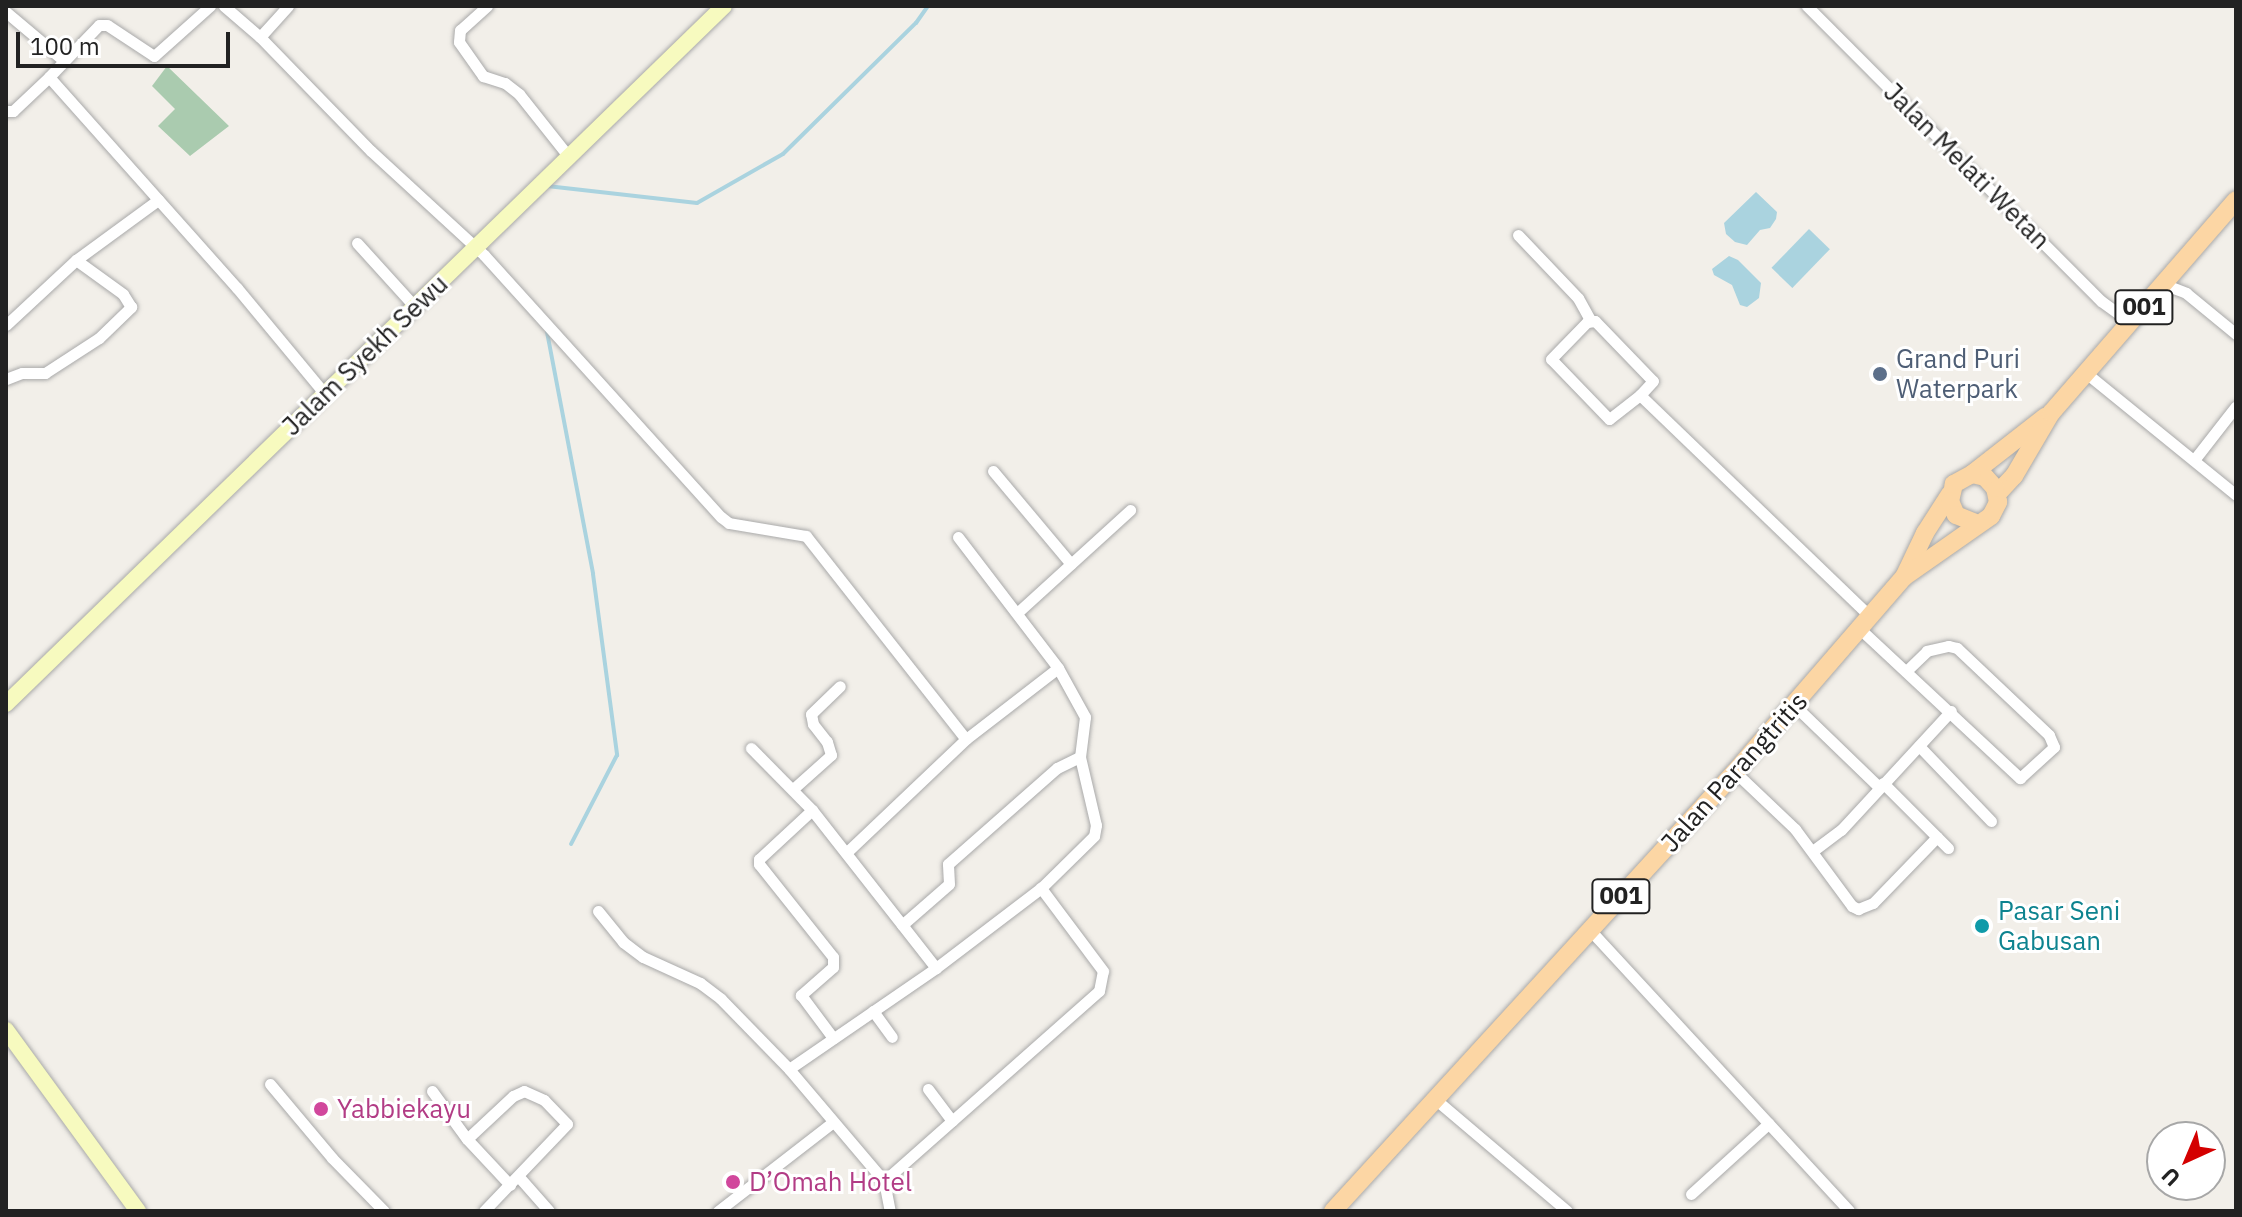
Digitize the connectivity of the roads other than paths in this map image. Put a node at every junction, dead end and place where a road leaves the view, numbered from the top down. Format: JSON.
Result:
{"nodes":[{"id":1,"x":210,"y":6,"type":"edge"},
{"id":2,"x":224,"y":6,"type":"edge"},
{"id":3,"x":288,"y":6,"type":"edge"},
{"id":4,"x":487,"y":6,"type":"edge"},
{"id":5,"x":724,"y":6,"type":"edge"},
{"id":6,"x":1807,"y":6,"type":"edge"},
{"id":7,"x":6,"y":12,"type":"edge"},
{"id":8,"x":260,"y":37,"type":"junction"},
{"id":9,"x":63,"y":60,"type":"junction"},
{"id":10,"x":49,"y":77,"type":"junction"},
{"id":11,"x":6,"y":111,"type":"edge"},
{"id":12,"x":569,"y":157,"type":"junction"},
{"id":13,"x":158,"y":200,"type":"junction"},
{"id":14,"x":2236,"y":200,"type":"edge"},
{"id":15,"x":1518,"y":235,"type":"dead end"},
{"id":16,"x":357,"y":243,"type":"dead end"},
{"id":17,"x":479,"y":251,"type":"junction"},
{"id":18,"x":76,"y":260,"type":"junction"},
{"id":19,"x":2163,"y":284,"type":"junction"},
{"id":20,"x":415,"y":307,"type":"junction"},
{"id":21,"x":1591,"y":321,"type":"junction"},
{"id":22,"x":2130,"y":322,"type":"junction"},
{"id":23,"x":6,"y":325,"type":"edge"},
{"id":24,"x":2236,"y":334,"type":"edge"},
{"id":25,"x":2086,"y":373,"type":"junction"},
{"id":26,"x":6,"y":379,"type":"edge"},
{"id":27,"x":325,"y":394,"type":"junction"},
{"id":28,"x":1640,"y":395,"type":"junction"},
{"id":29,"x":2236,"y":406,"type":"edge"},
{"id":30,"x":2051,"y":413,"type":"junction"},
{"id":31,"x":2194,"y":460,"type":"junction"},
{"id":32,"x":993,"y":471,"type":"dead end"},
{"id":33,"x":1972,"y":474,"type":"junction"},
{"id":34,"x":1950,"y":494,"type":"junction"},
{"id":35,"x":1997,"y":494,"type":"junction"},
{"id":36,"x":2236,"y":495,"type":"edge"},
{"id":37,"x":1130,"y":510,"type":"dead end"},
{"id":38,"x":1976,"y":523,"type":"junction"},
{"id":39,"x":958,"y":537,"type":"dead end"},
{"id":40,"x":1071,"y":564,"type":"junction"},
{"id":41,"x":1904,"y":577,"type":"junction"},
{"id":42,"x":1017,"y":613,"type":"junction"},
{"id":43,"x":1865,"y":623,"type":"junction"},
{"id":44,"x":1058,"y":668,"type":"junction"},
{"id":45,"x":1906,"y":671,"type":"junction"},
{"id":46,"x":840,"y":686,"type":"dead end"},
{"id":47,"x":6,"y":704,"type":"edge"},
{"id":48,"x":1794,"y":705,"type":"junction"},
{"id":49,"x":1951,"y":711,"type":"junction"},
{"id":50,"x":966,"y":739,"type":"junction"},
{"id":51,"x":1919,"y":746,"type":"junction"},
{"id":52,"x":751,"y":748,"type":"dead end"},
{"id":53,"x":1080,"y":757,"type":"junction"},
{"id":54,"x":1735,"y":772,"type":"junction"},
{"id":55,"x":1881,"y":785,"type":"junction"},
{"id":56,"x":793,"y":789,"type":"junction"},
{"id":57,"x":812,"y":810,"type":"junction"},
{"id":58,"x":1991,"y":821,"type":"dead end"},
{"id":59,"x":1937,"y":837,"type":"junction"},
{"id":60,"x":1948,"y":848,"type":"dead end"},
{"id":61,"x":1814,"y":850,"type":"junction"},
{"id":62,"x":847,"y":852,"type":"junction"},
{"id":63,"x":1041,"y":888,"type":"junction"},
{"id":64,"x":598,"y":911,"type":"dead end"},
{"id":65,"x":902,"y":925,"type":"junction"},
{"id":66,"x":1590,"y":930,"type":"junction"},
{"id":67,"x":936,"y":968,"type":"junction"},
{"id":68,"x":873,"y":1011,"type":"junction"},
{"id":69,"x":6,"y":1030,"type":"edge"},
{"id":70,"x":892,"y":1037,"type":"dead end"},
{"id":71,"x":833,"y":1038,"type":"junction"},
{"id":72,"x":789,"y":1069,"type":"junction"},
{"id":73,"x":270,"y":1084,"type":"dead end"},
{"id":74,"x":928,"y":1089,"type":"dead end"},
{"id":75,"x":432,"y":1091,"type":"dead end"},
{"id":76,"x":1435,"y":1099,"type":"junction"},
{"id":77,"x":952,"y":1121,"type":"junction"},
{"id":78,"x":832,"y":1123,"type":"junction"},
{"id":79,"x":1769,"y":1123,"type":"junction"},
{"id":80,"x":467,"y":1139,"type":"junction"},
{"id":81,"x":515,"y":1181,"type":"junction"},
{"id":82,"x":884,"y":1181,"type":"junction"},
{"id":83,"x":1691,"y":1194,"type":"dead end"},
{"id":84,"x":138,"y":1211,"type":"edge"},
{"id":85,"x":384,"y":1211,"type":"edge"},
{"id":86,"x":484,"y":1211,"type":"edge"},
{"id":87,"x":549,"y":1211,"type":"edge"},
{"id":88,"x":718,"y":1211,"type":"edge"},
{"id":89,"x":890,"y":1211,"type":"edge"},
{"id":90,"x":1333,"y":1211,"type":"edge"},
{"id":91,"x":1567,"y":1211,"type":"edge"},
{"id":92,"x":1849,"y":1211,"type":"edge"}],
"edges":[{"from":1,"to":9,"type":"street"},
{"from":2,"to":8,"type":"street"},
{"from":3,"to":8,"type":"street"},
{"from":4,"to":12,"type":"street"},
{"from":5,"to":12,"type":"street","name":"Jalam Syekh Sewu"},
{"from":6,"to":22,"type":"street","name":"Jalan Melati Wetan"},
{"from":7,"to":9,"type":"street"},
{"from":8,"to":17,"type":"street"},
{"from":9,"to":10,"type":"street"},
{"from":10,"to":11,"type":"street"},
{"from":10,"to":13,"type":"street"},
{"from":12,"to":17,"type":"street","name":"Jalam Syekh Sewu"},
{"from":13,"to":18,"type":"street"},
{"from":13,"to":27,"type":"street"},
{"from":14,"to":19,"type":"main road","number":"001"},
{"from":15,"to":21,"type":"street"},
{"from":16,"to":20,"type":"street"},
{"from":17,"to":20,"type":"street","name":"Jalam Syekh Sewu"},
{"from":17,"to":50,"type":"street"},
{"from":18,"to":23,"type":"street"},
{"from":18,"to":26,"type":"street"},
{"from":19,"to":22,"type":"main road","number":"001"},
{"from":19,"to":24,"type":"street"},
{"from":20,"to":27,"type":"street","name":"Jalam Syekh Sewu"},
{"from":21,"to":28,"type":"street"},
{"from":21,"to":28,"type":"street"},
{"from":22,"to":25,"type":"main road","number":"001"},
{"from":25,"to":30,"type":"main road","number":"001"},
{"from":25,"to":31,"type":"street"},
{"from":27,"to":47,"type":"street","name":"Jalam Syekh Sewu"},
{"from":28,"to":43,"type":"street"},
{"from":29,"to":31,"type":"street"},
{"from":30,"to":33,"type":"main road","number":"001"},
{"from":30,"to":35,"type":"main road","number":"001"},
{"from":31,"to":36,"type":"street"},
{"from":32,"to":40,"type":"street"},
{"from":33,"to":34,"type":"main road","number":"001"},
{"from":33,"to":35,"type":"main road"},
{"from":34,"to":38,"type":"main road"},
{"from":34,"to":41,"type":"main road","name":"Jalan Parangtritis","number":"001"},
{"from":35,"to":38,"type":"main road","number":"001"},
{"from":37,"to":40,"type":"street"},
{"from":38,"to":41,"type":"main road","name":"Jalan Parangtritis","number":"001"},
{"from":39,"to":42,"type":"street"},
{"from":40,"to":42,"type":"street"},
{"from":41,"to":43,"type":"main road","name":"Jalan Parangtritis","number":"001"},
{"from":42,"to":44,"type":"street"},
{"from":43,"to":45,"type":"street"},
{"from":43,"to":48,"type":"main road","name":"Jalan Parangtritis","number":"001"},
{"from":44,"to":50,"type":"street"},
{"from":44,"to":53,"type":"street"},
{"from":45,"to":49,"type":"street"},
{"from":45,"to":49,"type":"street"},
{"from":46,"to":56,"type":"street"},
{"from":48,"to":54,"type":"main road","name":"Jalan Parangtritis","number":"001"},
{"from":48,"to":55,"type":"street"},
{"from":49,"to":51,"type":"street"},
{"from":50,"to":62,"type":"street"},
{"from":51,"to":55,"type":"street"},
{"from":51,"to":58,"type":"street"},
{"from":52,"to":56,"type":"street"},
{"from":53,"to":63,"type":"street"},
{"from":53,"to":65,"type":"street"},
{"from":54,"to":61,"type":"street"},
{"from":54,"to":66,"type":"main road","name":"Jalan Parangtritis","number":"001"},
{"from":55,"to":59,"type":"street"},
{"from":55,"to":61,"type":"street"},
{"from":56,"to":57,"type":"street"},
{"from":57,"to":62,"type":"street"},
{"from":57,"to":71,"type":"street"},
{"from":59,"to":60,"type":"street"},
{"from":59,"to":61,"type":"street"},
{"from":62,"to":65,"type":"street"},
{"from":63,"to":67,"type":"street"},
{"from":63,"to":77,"type":"street"},
{"from":64,"to":72,"type":"street"},
{"from":65,"to":67,"type":"street"},
{"from":66,"to":76,"type":"main road","name":"Jalan Parangtritis","number":"001"},
{"from":66,"to":79,"type":"street"},
{"from":67,"to":68,"type":"street"},
{"from":68,"to":70,"type":"street"},
{"from":68,"to":71,"type":"street"},
{"from":69,"to":84,"type":"street"},
{"from":71,"to":72,"type":"street"},
{"from":72,"to":78,"type":"street"},
{"from":73,"to":85,"type":"street"},
{"from":74,"to":77,"type":"street"},
{"from":75,"to":80,"type":"street"},
{"from":76,"to":90,"type":"main road","name":"Jalan Parangtritis","number":"001"},
{"from":76,"to":91,"type":"street"},
{"from":77,"to":82,"type":"street"},
{"from":78,"to":82,"type":"street"},
{"from":78,"to":88,"type":"street"},
{"from":79,"to":83,"type":"street"},
{"from":79,"to":92,"type":"street"},
{"from":80,"to":81,"type":"street"},
{"from":80,"to":81,"type":"street"},
{"from":81,"to":86,"type":"street"},
{"from":81,"to":87,"type":"street"},
{"from":82,"to":89,"type":"street"}]}
